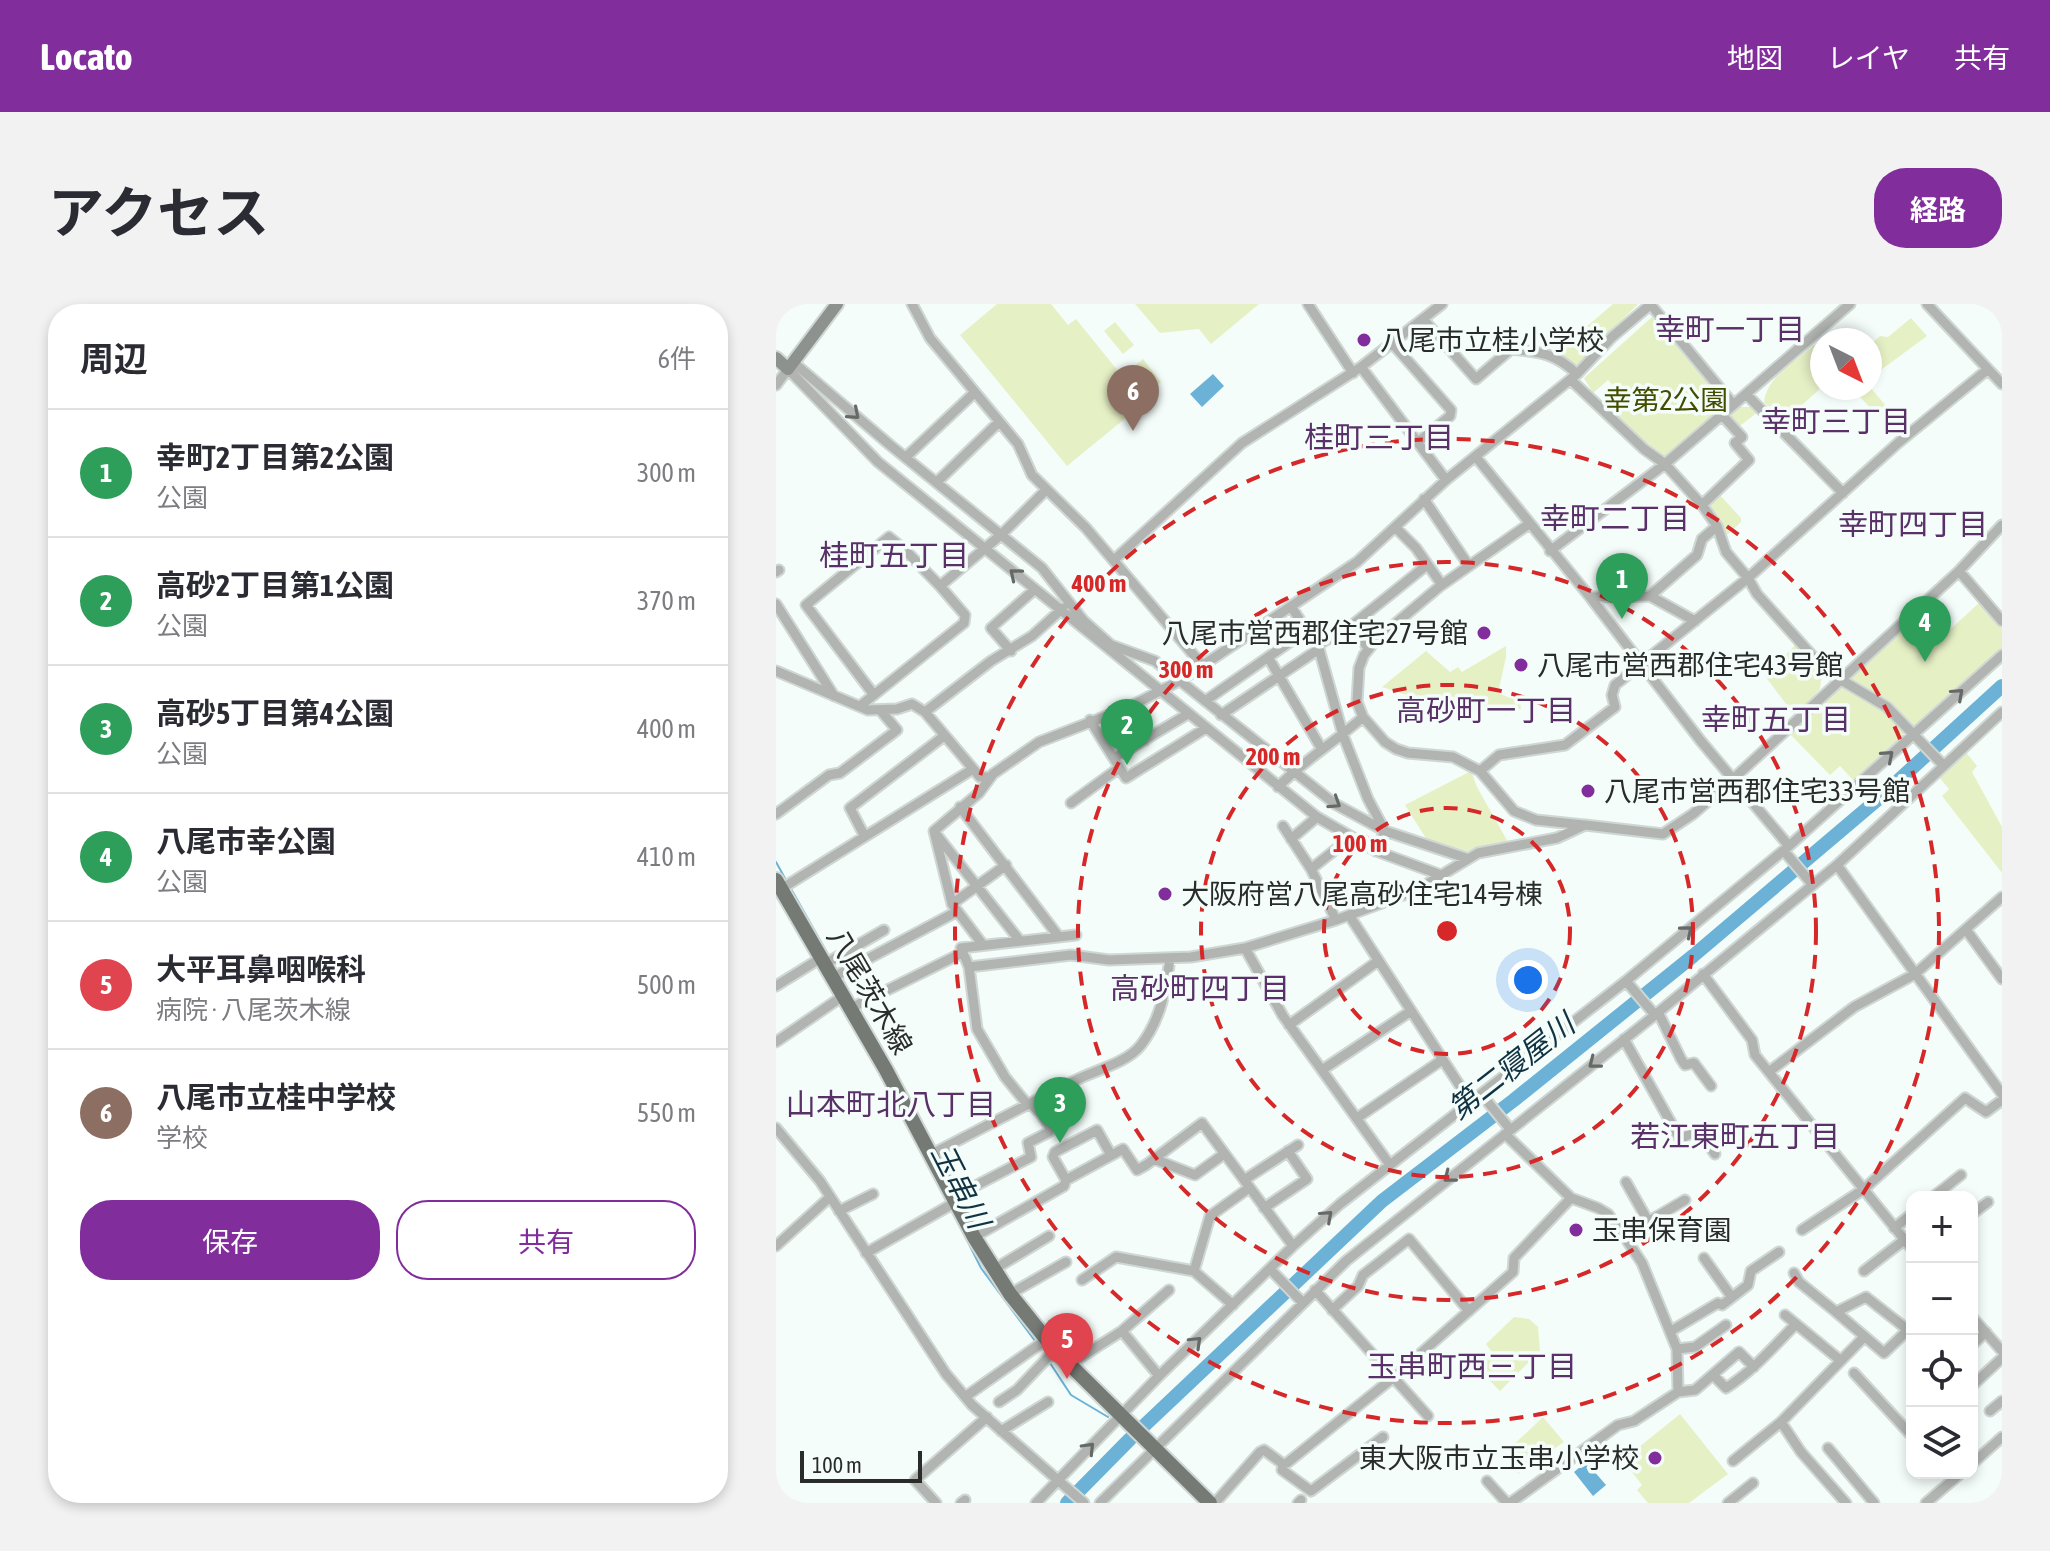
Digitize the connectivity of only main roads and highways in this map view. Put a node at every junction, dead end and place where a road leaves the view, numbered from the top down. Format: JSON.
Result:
{"nodes":[{"id":1,"x":784,"y":885,"type":"edge"},
{"id":2,"x":1213,"y":1503,"type":"edge"}],
"edges":[{"from":1,"to":2,"type":"main road","name":"八尾茨木線"}]}
